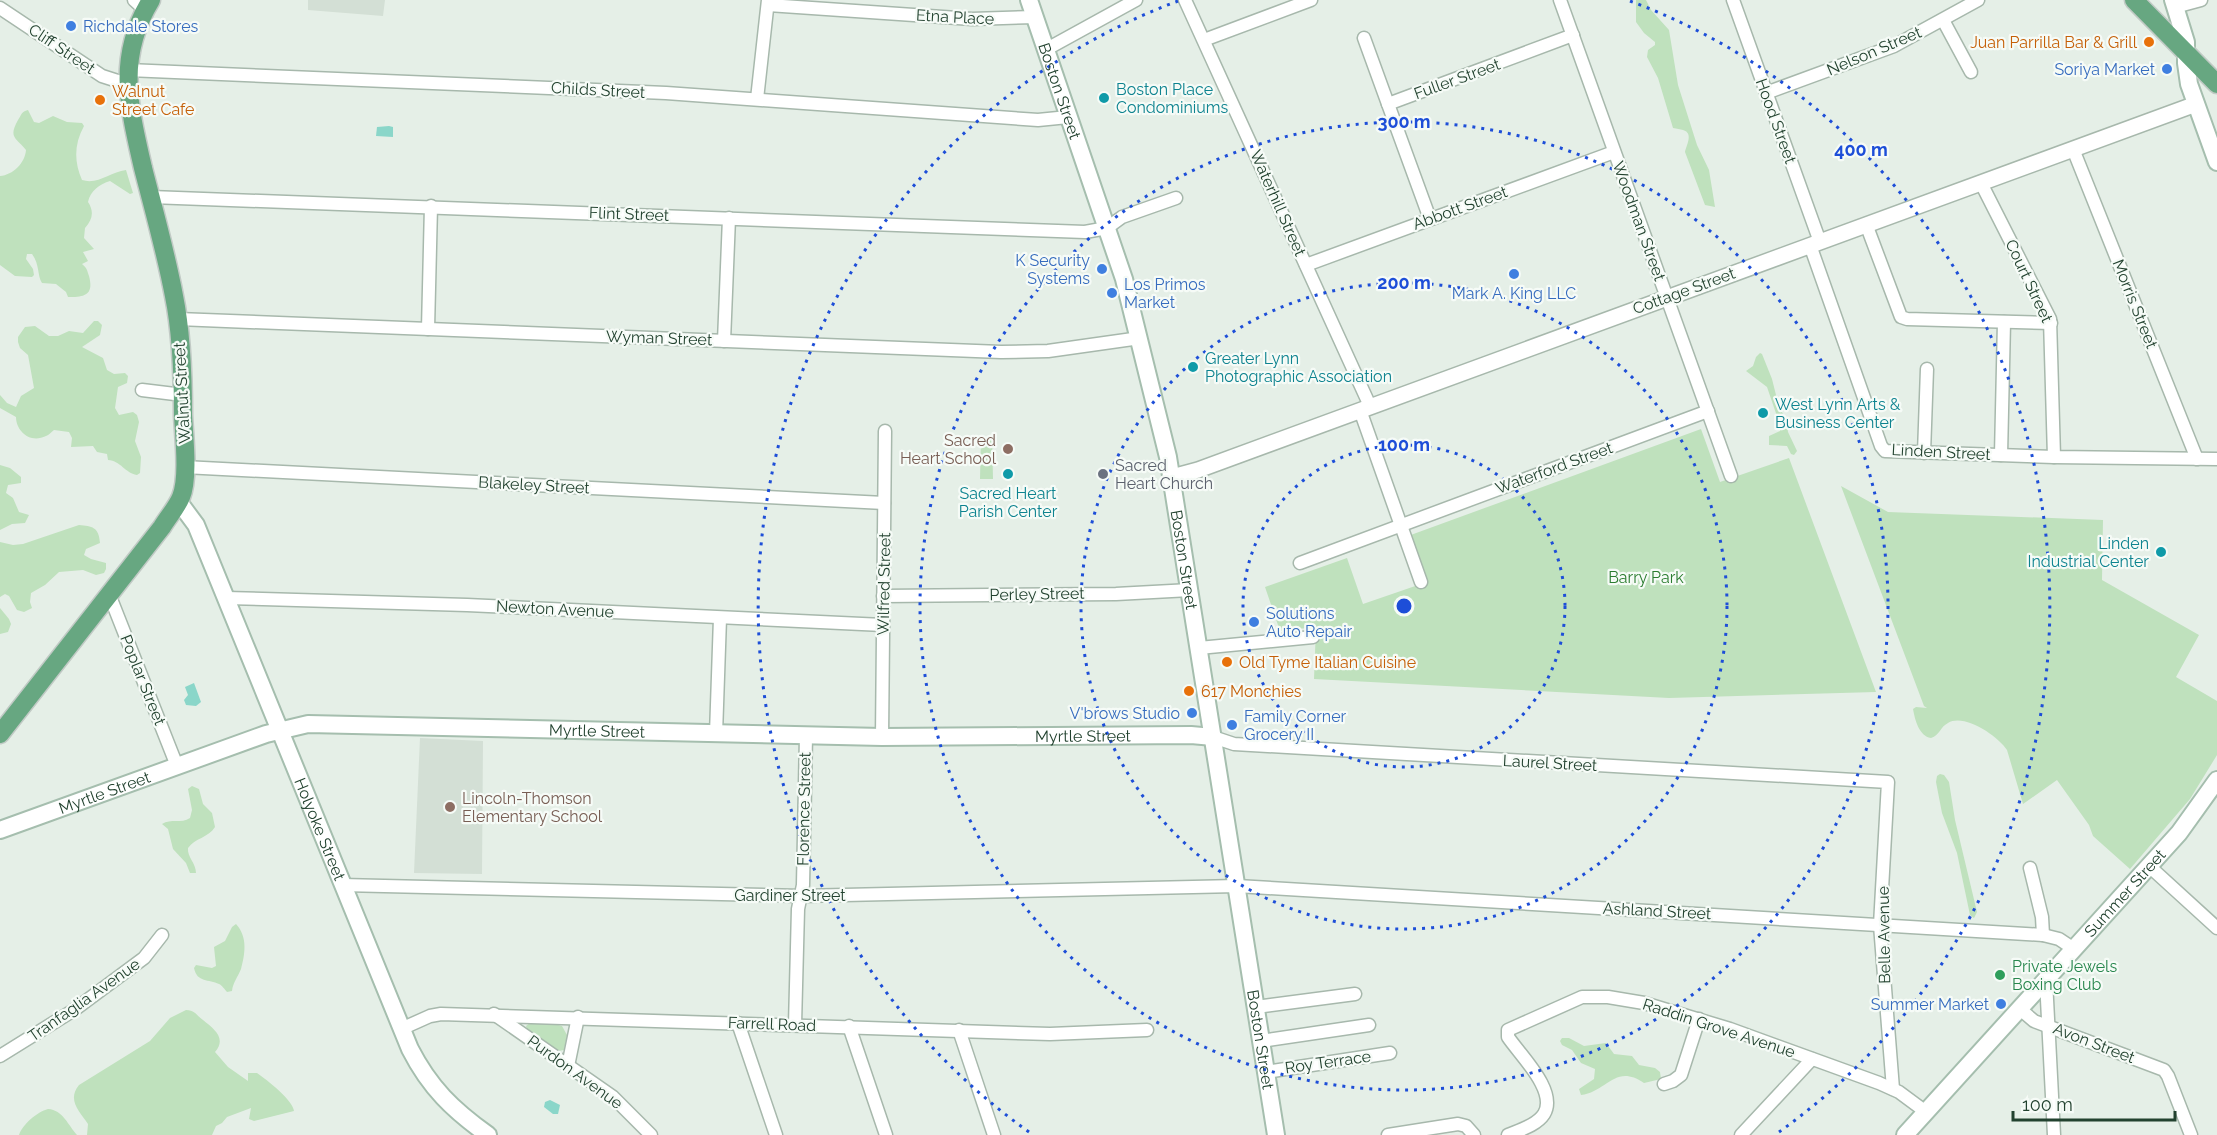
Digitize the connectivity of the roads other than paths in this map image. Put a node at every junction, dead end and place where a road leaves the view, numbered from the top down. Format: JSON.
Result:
{"nodes":[{"id":1,"x":1029,"y":0,"type":"edge"},
{"id":2,"x":1136,"y":0,"type":"edge"},
{"id":3,"x":1185,"y":0,"type":"edge"},
{"id":4,"x":1311,"y":0,"type":"edge"},
{"id":5,"x":1560,"y":0,"type":"edge"},
{"id":6,"x":1733,"y":0,"type":"edge"},
{"id":7,"x":1978,"y":0,"type":"edge"},
{"id":8,"x":2134,"y":0,"type":"edge"},
{"id":9,"x":2201,"y":0,"type":"edge"},
{"id":10,"x":768,"y":2,"type":"edge"},
{"id":11,"x":143,"y":3,"type":"edge"},
{"id":12,"x":2174,"y":4,"type":"edge"},
{"id":13,"x":0,"y":8,"type":"edge"},
{"id":14,"x":1035,"y":17,"type":"junction"},
{"id":15,"x":1943,"y":20,"type":"junction"},
{"id":16,"x":1572,"y":35,"type":"junction"},
{"id":17,"x":1364,"y":38,"type":"dead end"},
{"id":18,"x":1204,"y":40,"type":"junction"},
{"id":19,"x":1045,"y":50,"type":"junction"},
{"id":20,"x":2185,"y":52,"type":"junction"},
{"id":21,"x":1971,"y":72,"type":"dead end"},
{"id":22,"x":128,"y":77,"type":"junction"},
{"id":23,"x":2217,"y":84,"type":"edge"},
{"id":24,"x":1766,"y":93,"type":"junction"},
{"id":25,"x":757,"y":99,"type":"junction"},
{"id":26,"x":1388,"y":104,"type":"junction"},
{"id":27,"x":2196,"y":104,"type":"junction"},
{"id":28,"x":1068,"y":117,"type":"junction"},
{"id":29,"x":2073,"y":149,"type":"junction"},
{"id":30,"x":1614,"y":152,"type":"junction"},
{"id":31,"x":2217,"y":162,"type":"edge"},
{"id":32,"x":1981,"y":183,"type":"junction"},
{"id":33,"x":150,"y":197,"type":"junction"},
{"id":34,"x":1176,"y":198,"type":"dead end"},
{"id":35,"x":431,"y":206,"type":"junction"},
{"id":36,"x":729,"y":218,"type":"junction"},
{"id":37,"x":1430,"y":219,"type":"junction"},
{"id":38,"x":1866,"y":225,"type":"junction"},
{"id":39,"x":1107,"y":228,"type":"junction"},
{"id":40,"x":1815,"y":243,"type":"junction"},
{"id":41,"x":1306,"y":265,"type":"junction"},
{"id":42,"x":1667,"y":297,"type":"junction"},
{"id":43,"x":178,"y":320,"type":"junction"},
{"id":44,"x":2004,"y":322,"type":"junction"},
{"id":45,"x":2051,"y":323,"type":"junction"},
{"id":46,"x":428,"y":329,"type":"junction"},
{"id":47,"x":1140,"y":338,"type":"junction"},
{"id":48,"x":724,"y":341,"type":"junction"},
{"id":49,"x":1927,"y":369,"type":"dead end"},
{"id":50,"x":142,"y":390,"type":"dead end"},
{"id":51,"x":183,"y":395,"type":"junction"},
{"id":52,"x":1365,"y":408,"type":"junction"},
{"id":53,"x":1708,"y":411,"type":"junction"},
{"id":54,"x":885,"y":431,"type":"dead end"},
{"id":55,"x":1924,"y":453,"type":"junction"},
{"id":56,"x":2001,"y":455,"type":"junction"},
{"id":57,"x":2054,"y":457,"type":"junction"},
{"id":58,"x":2197,"y":459,"type":"junction"},
{"id":59,"x":2217,"y":459,"type":"edge"},
{"id":60,"x":184,"y":467,"type":"junction"},
{"id":61,"x":1731,"y":476,"type":"dead end"},
{"id":62,"x":1172,"y":477,"type":"junction"},
{"id":63,"x":179,"y":502,"type":"junction"},
{"id":64,"x":885,"y":504,"type":"junction"},
{"id":65,"x":1402,"y":526,"type":"junction"},
{"id":66,"x":1300,"y":563,"type":"dead end"},
{"id":67,"x":1421,"y":582,"type":"dead end"},
{"id":68,"x":1190,"y":590,"type":"junction"},
{"id":69,"x":109,"y":594,"type":"junction"},
{"id":70,"x":883,"y":596,"type":"junction"},
{"id":71,"x":226,"y":598,"type":"junction"},
{"id":72,"x":720,"y":618,"type":"junction"},
{"id":73,"x":883,"y":625,"type":"junction"},
{"id":74,"x":1313,"y":637,"type":"dead end"},
{"id":75,"x":1199,"y":648,"type":"junction"},
{"id":76,"x":279,"y":729,"type":"junction"},
{"id":77,"x":0,"y":734,"type":"edge"},
{"id":78,"x":716,"y":734,"type":"junction"},
{"id":79,"x":806,"y":736,"type":"junction"},
{"id":80,"x":882,"y":737,"type":"junction"},
{"id":81,"x":1213,"y":737,"type":"junction"},
{"id":82,"x":177,"y":766,"type":"junction"},
{"id":83,"x":2217,"y":780,"type":"edge"},
{"id":84,"x":1888,"y":782,"type":"joint"},
{"id":85,"x":0,"y":831,"type":"edge"},
{"id":86,"x":2149,"y":866,"type":"junction"},
{"id":87,"x":2030,"y":868,"type":"dead end"},
{"id":88,"x":342,"y":885,"type":"junction"},
{"id":89,"x":1237,"y":886,"type":"junction"},
{"id":90,"x":801,"y":896,"type":"junction"},
{"id":91,"x":1880,"y":925,"type":"junction"},
{"id":92,"x":2217,"y":928,"type":"edge"},
{"id":93,"x":162,"y":935,"type":"dead end"},
{"id":94,"x":2043,"y":935,"type":"junction"},
{"id":95,"x":2074,"y":949,"type":"junction"},
{"id":96,"x":2046,"y":980,"type":"junction"},
{"id":97,"x":1355,"y":994,"type":"dead end"},
{"id":98,"x":1256,"y":1007,"type":"junction"},
{"id":99,"x":2020,"y":1009,"type":"junction"},
{"id":100,"x":494,"y":1014,"type":"junction"},
{"id":101,"x":578,"y":1017,"type":"junction"},
{"id":102,"x":1699,"y":1019,"type":"junction"},
{"id":103,"x":738,"y":1023,"type":"junction"},
{"id":104,"x":795,"y":1025,"type":"junction"},
{"id":105,"x":1369,"y":1025,"type":"dead end"},
{"id":106,"x":849,"y":1026,"type":"junction"},
{"id":107,"x":2050,"y":1026,"type":"junction"},
{"id":108,"x":401,"y":1029,"type":"junction"},
{"id":109,"x":959,"y":1030,"type":"junction"},
{"id":110,"x":1147,"y":1030,"type":"dead end"},
{"id":111,"x":1261,"y":1041,"type":"junction"},
{"id":112,"x":1390,"y":1053,"type":"dead end"},
{"id":113,"x":0,"y":1056,"type":"edge"},
{"id":114,"x":1812,"y":1059,"type":"junction"},
{"id":115,"x":568,"y":1065,"type":"junction"},
{"id":116,"x":1266,"y":1072,"type":"junction"},
{"id":117,"x":1664,"y":1084,"type":"dead end"},
{"id":118,"x":1893,"y":1089,"type":"junction"},
{"id":119,"x":1926,"y":1112,"type":"junction"},
{"id":120,"x":488,"y":1135,"type":"edge"},
{"id":121,"x":651,"y":1135,"type":"edge"},
{"id":122,"x":776,"y":1135,"type":"edge"},
{"id":123,"x":886,"y":1135,"type":"edge"},
{"id":124,"x":994,"y":1135,"type":"edge"},
{"id":125,"x":1276,"y":1135,"type":"edge"},
{"id":126,"x":1388,"y":1135,"type":"edge"},
{"id":127,"x":1474,"y":1135,"type":"edge"},
{"id":128,"x":1508,"y":1135,"type":"edge"},
{"id":129,"x":1741,"y":1135,"type":"edge"},
{"id":130,"x":1905,"y":1135,"type":"edge"},
{"id":131,"x":2054,"y":1135,"type":"edge"},
{"id":132,"x":2191,"y":1135,"type":"edge"}],
"edges":[{"from":1,"to":14,"type":"main road","name":"Boston Street"},
{"from":2,"to":19,"type":"street"},
{"from":3,"to":18,"type":"street","name":"Waterhill Street"},
{"from":4,"to":18,"type":"street"},
{"from":5,"to":16,"type":"street","name":"Woodman Street"},
{"from":6,"to":24,"type":"street","name":"Hood Street"},
{"from":7,"to":15,"type":"street","name":"Nelson Street"},
{"from":8,"to":20,"type":"main road"},
{"from":9,"to":12,"type":"street"},
{"from":10,"to":14,"type":"street","name":"Etna Place"},
{"from":10,"to":25,"type":"street"},
{"from":11,"to":22,"type":"main road","name":"Walnut Street"},
{"from":12,"to":20,"type":"main road"},
{"from":13,"to":22,"type":"street","name":"Cliff Street"},
{"from":14,"to":19,"type":"main road","name":"Boston Street"},
{"from":15,"to":21,"type":"street"},
{"from":15,"to":24,"type":"street","name":"Nelson Street"},
{"from":16,"to":26,"type":"street","name":"Fuller Street"},
{"from":16,"to":30,"type":"street","name":"Woodman Street"},
{"from":17,"to":26,"type":"street"},
{"from":18,"to":41,"type":"street","name":"Waterhill Street"},
{"from":19,"to":28,"type":"main road","name":"Boston Street"},
{"from":20,"to":23,"type":"main road"},
{"from":20,"to":27,"type":"main road"},
{"from":22,"to":25,"type":"street","name":"Childs Street"},
{"from":22,"to":33,"type":"main road","name":"Walnut Street"},
{"from":24,"to":40,"type":"street","name":"Hood Street"},
{"from":25,"to":28,"type":"street","name":"Childs Street"},
{"from":26,"to":37,"type":"street"},
{"from":27,"to":29,"type":"street","name":"Cottage Street"},
{"from":27,"to":31,"type":"main road"},
{"from":28,"to":39,"type":"main road","name":"Boston Street"},
{"from":29,"to":32,"type":"street","name":"Cottage Street"},
{"from":29,"to":58,"type":"street","name":"Morris Street"},
{"from":30,"to":37,"type":"street","name":"Abbott Street"},
{"from":30,"to":42,"type":"street","name":"Woodman Street"},
{"from":32,"to":38,"type":"street","name":"Cottage Street"},
{"from":32,"to":45,"type":"street","name":"Court Street"},
{"from":33,"to":35,"type":"street","name":"Flint Street"},
{"from":33,"to":43,"type":"main road","name":"Walnut Street"},
{"from":34,"to":39,"type":"street"},
{"from":35,"to":36,"type":"street","name":"Flint Street"},
{"from":35,"to":46,"type":"street"},
{"from":36,"to":39,"type":"street","name":"Flint Street"},
{"from":36,"to":48,"type":"street"},
{"from":37,"to":41,"type":"street","name":"Abbott Street"},
{"from":38,"to":40,"type":"street","name":"Cottage Street"},
{"from":38,"to":44,"type":"street"},
{"from":39,"to":47,"type":"main road","name":"Boston Street"},
{"from":40,"to":42,"type":"street","name":"Cottage Street"},
{"from":40,"to":55,"type":"street","name":"Linden Street"},
{"from":41,"to":52,"type":"street","name":"Waterhill Street"},
{"from":42,"to":52,"type":"street","name":"Cottage Street"},
{"from":42,"to":53,"type":"street","name":"Woodman Street"},
{"from":43,"to":46,"type":"street","name":"Wyman Street"},
{"from":43,"to":51,"type":"main road","name":"Walnut Street"},
{"from":44,"to":45,"type":"street"},
{"from":44,"to":56,"type":"street"},
{"from":45,"to":57,"type":"street","name":"Court Street"},
{"from":46,"to":48,"type":"street","name":"Wyman Street"},
{"from":47,"to":48,"type":"street","name":"Wyman Street"},
{"from":47,"to":62,"type":"main road","name":"Boston Street"},
{"from":49,"to":55,"type":"street"},
{"from":50,"to":51,"type":"street"},
{"from":51,"to":60,"type":"main road","name":"Walnut Street"},
{"from":52,"to":62,"type":"street","name":"Cottage Street"},
{"from":52,"to":65,"type":"street","name":"Waterhill Street"},
{"from":53,"to":61,"type":"street","name":"Woodman Street"},
{"from":53,"to":65,"type":"street","name":"Waterford Street"},
{"from":54,"to":64,"type":"street","name":"Wilfred Street"},
{"from":55,"to":56,"type":"street","name":"Linden Street"},
{"from":56,"to":57,"type":"street","name":"Linden Street"},
{"from":57,"to":58,"type":"street","name":"Linden Street"},
{"from":58,"to":59,"type":"street","name":"Linden Street"},
{"from":60,"to":63,"type":"main road","name":"Walnut Street"},
{"from":60,"to":64,"type":"street","name":"Blakeley Street"},
{"from":62,"to":68,"type":"main road","name":"Boston Street"},
{"from":63,"to":69,"type":"main road","name":"Walnut Street"},
{"from":63,"to":71,"type":"main road","name":"Holyoke Street"},
{"from":64,"to":70,"type":"street","name":"Wilfred Street"},
{"from":65,"to":66,"type":"street","name":"Waterford Street"},
{"from":65,"to":67,"type":"street","name":"Waterhill Street"},
{"from":68,"to":70,"type":"street","name":"Perley Street"},
{"from":68,"to":75,"type":"main road","name":"Boston Street"},
{"from":69,"to":77,"type":"main road","name":"Walnut Street"},
{"from":69,"to":82,"type":"street","name":"Poplar Street"},
{"from":70,"to":73,"type":"street","name":"Wilfred Street"},
{"from":71,"to":72,"type":"street","name":"Newton Avenue"},
{"from":71,"to":76,"type":"main road","name":"Holyoke Street"},
{"from":72,"to":73,"type":"street","name":"Newton Avenue"},
{"from":72,"to":78,"type":"street"},
{"from":73,"to":80,"type":"street","name":"Wilfred Street"},
{"from":74,"to":75,"type":"street"},
{"from":75,"to":81,"type":"main road","name":"Boston Street"},
{"from":76,"to":78,"type":"main road","name":"Myrtle Street"},
{"from":76,"to":82,"type":"main road","name":"Myrtle Street"},
{"from":76,"to":88,"type":"main road","name":"Holyoke Street"},
{"from":78,"to":79,"type":"main road","name":"Myrtle Street"},
{"from":79,"to":80,"type":"main road","name":"Myrtle Street"},
{"from":79,"to":90,"type":"street","name":"Florence Street"},
{"from":80,"to":81,"type":"main road","name":"Myrtle Street"},
{"from":81,"to":84,"type":"street","name":"Laurel Street"},
{"from":81,"to":89,"type":"main road","name":"Boston Street"},
{"from":82,"to":85,"type":"main road","name":"Myrtle Street"},
{"from":83,"to":86,"type":"main road","name":"Summer Street"},
{"from":84,"to":91,"type":"street","name":"Belle Avenue"},
{"from":86,"to":92,"type":"street"},
{"from":86,"to":95,"type":"main road","name":"Summer Street"},
{"from":87,"to":94,"type":"street"},
{"from":88,"to":90,"type":"street","name":"Gardiner Street"},
{"from":88,"to":108,"type":"main road","name":"Holyoke Street"},
{"from":89,"to":90,"type":"street","name":"Gardiner Street"},
{"from":89,"to":91,"type":"street","name":"Ashland Street"},
{"from":89,"to":98,"type":"main road","name":"Boston Street"},
{"from":90,"to":104,"type":"street","name":"Florence Street"},
{"from":91,"to":94,"type":"street","name":"Ashland Street"},
{"from":91,"to":118,"type":"street","name":"Belle Avenue"},
{"from":93,"to":113,"type":"street","name":"Tranfaglia Avenue"},
{"from":94,"to":95,"type":"street","name":"Ashland Street"},
{"from":95,"to":96,"type":"main road","name":"Summer Street"},
{"from":96,"to":99,"type":"main road","name":"Summer Street"},
{"from":96,"to":107,"type":"street"},
{"from":97,"to":98,"type":"street"},
{"from":98,"to":111,"type":"main road","name":"Boston Street"},
{"from":99,"to":107,"type":"street","name":"Avon Street"},
{"from":99,"to":119,"type":"main road","name":"Summer Street"},
{"from":100,"to":101,"type":"street","name":"Farrell Road"},
{"from":100,"to":108,"type":"street","name":"Farrell Road"},
{"from":100,"to":115,"type":"street","name":"Purdon Avenue"},
{"from":101,"to":103,"type":"street","name":"Farrell Road"},
{"from":101,"to":115,"type":"street"},
{"from":102,"to":114,"type":"street","name":"Raddin Grove Avenue"},
{"from":102,"to":117,"type":"street"},
{"from":102,"to":128,"type":"street","name":"Raddin Grove Avenue"},
{"from":103,"to":104,"type":"street","name":"Farrell Road"},
{"from":103,"to":122,"type":"street"},
{"from":104,"to":106,"type":"street","name":"Farrell Road"},
{"from":105,"to":111,"type":"street"},
{"from":106,"to":109,"type":"street","name":"Farrell Road"},
{"from":106,"to":123,"type":"street"},
{"from":107,"to":131,"type":"street"},
{"from":107,"to":132,"type":"street","name":"Avon Street"},
{"from":108,"to":120,"type":"main road","name":"Holyoke Street"},
{"from":109,"to":110,"type":"street","name":"Farrell Road"},
{"from":109,"to":124,"type":"street"},
{"from":111,"to":116,"type":"main road","name":"Boston Street"},
{"from":112,"to":116,"type":"street","name":"Roy Terrace"},
{"from":114,"to":118,"type":"street","name":"Raddin Grove Avenue"},
{"from":114,"to":129,"type":"street"},
{"from":115,"to":121,"type":"street","name":"Purdon Avenue"},
{"from":116,"to":125,"type":"main road","name":"Boston Street"},
{"from":118,"to":119,"type":"street","name":"Raddin Grove Avenue"},
{"from":119,"to":130,"type":"main road","name":"Summer Street"},
{"from":126,"to":127,"type":"street"}]}
